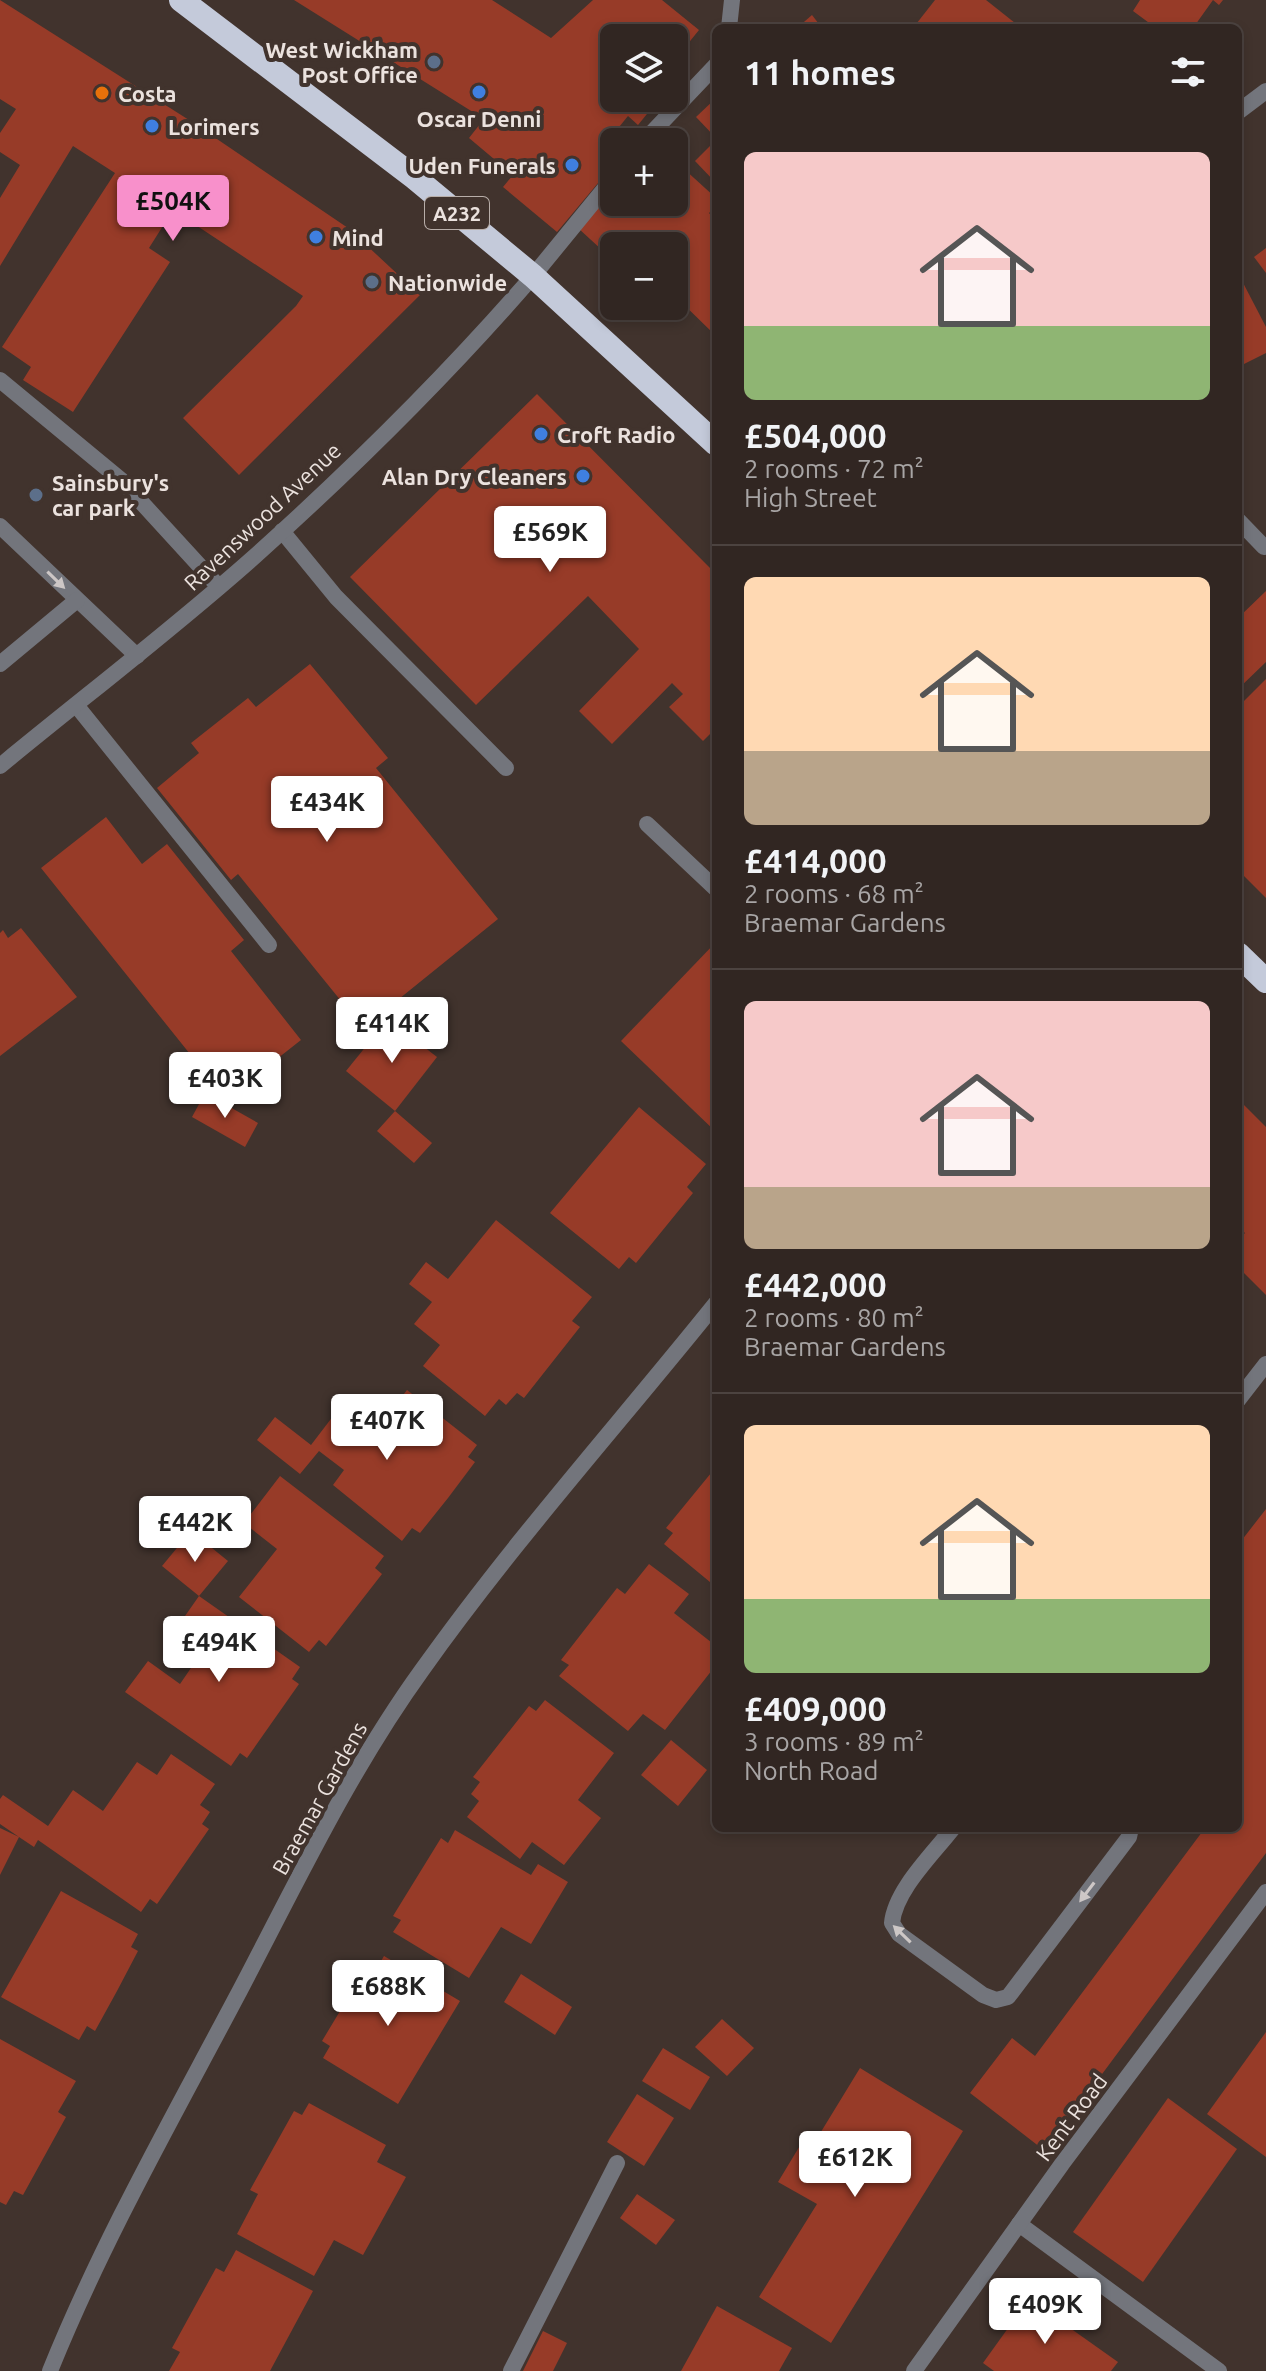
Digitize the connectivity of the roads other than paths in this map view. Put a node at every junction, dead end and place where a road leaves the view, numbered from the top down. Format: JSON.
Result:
{"nodes":[{"id":1,"x":181,"y":0,"type":"edge"},
{"id":2,"x":732,"y":0,"type":"edge"},
{"id":3,"x":729,"y":24,"type":"edge"},
{"id":4,"x":712,"y":69,"type":"edge"},
{"id":5,"x":1266,"y":91,"type":"edge"},
{"id":6,"x":1242,"y":109,"type":"edge"},
{"id":7,"x":656,"y":128,"type":"edge"},
{"id":8,"x":600,"y":194,"type":"edge"},
{"id":9,"x":533,"y":276,"type":"junction"},
{"id":10,"x":0,"y":380,"type":"edge"},
{"id":11,"x":712,"y":440,"type":"edge"},
{"id":12,"x":1242,"y":524,"type":"edge"},
{"id":13,"x":0,"y":526,"type":"edge"},
{"id":14,"x":282,"y":531,"type":"junction"},
{"id":15,"x":1264,"y":547,"type":"dead end"},
{"id":16,"x":219,"y":587,"type":"junction"},
{"id":17,"x":77,"y":600,"type":"junction"},
{"id":18,"x":137,"y":656,"type":"junction"},
{"id":19,"x":0,"y":664,"type":"edge"},
{"id":20,"x":76,"y":705,"type":"junction"},
{"id":21,"x":0,"y":766,"type":"edge"},
{"id":22,"x":506,"y":768,"type":"dead end"},
{"id":23,"x":647,"y":824,"type":"dead end"},
{"id":24,"x":712,"y":885,"type":"edge"},
{"id":25,"x":269,"y":945,"type":"dead end"},
{"id":26,"x":1242,"y":958,"type":"edge"},
{"id":27,"x":1266,"y":981,"type":"edge"},
{"id":28,"x":712,"y":1308,"type":"edge"},
{"id":29,"x":1266,"y":1364,"type":"edge"},
{"id":30,"x":1242,"y":1395,"type":"edge"},
{"id":31,"x":950,"y":1832,"type":"edge"},
{"id":32,"x":1130,"y":1832,"type":"edge"},
{"id":33,"x":1266,"y":1892,"type":"edge"},
{"id":34,"x":617,"y":2163,"type":"dead end"},
{"id":35,"x":1019,"y":2224,"type":"junction"},
{"id":36,"x":50,"y":2371,"type":"edge"},
{"id":37,"x":511,"y":2371,"type":"edge"},
{"id":38,"x":914,"y":2371,"type":"edge"},
{"id":39,"x":1219,"y":2371,"type":"edge"}],
"edges":[{"from":1,"to":9,"type":"highway","number":"A232"},
{"from":2,"to":3,"type":"street"},
{"from":4,"to":7,"type":"street"},
{"from":5,"to":6,"type":"street"},
{"from":8,"to":9,"type":"street","name":"Ravenswood Avenue"},
{"from":9,"to":11,"type":"highway","number":"A232"},
{"from":9,"to":14,"type":"street","name":"Ravenswood Avenue"},
{"from":10,"to":16,"type":"street"},
{"from":12,"to":15,"type":"street"},
{"from":13,"to":17,"type":"street","one_way":true},
{"from":14,"to":16,"type":"street","name":"Ravenswood Avenue"},
{"from":14,"to":22,"type":"street"},
{"from":16,"to":18,"type":"street","name":"Ravenswood Avenue"},
{"from":17,"to":18,"type":"street"},
{"from":17,"to":19,"type":"street"},
{"from":18,"to":20,"type":"street","name":"Ravenswood Avenue"},
{"from":20,"to":21,"type":"street","name":"Ravenswood Avenue"},
{"from":20,"to":25,"type":"street"},
{"from":23,"to":24,"type":"street"},
{"from":26,"to":27,"type":"highway"},
{"from":28,"to":36,"type":"street","name":"Braemar Gardens"},
{"from":29,"to":30,"type":"street"},
{"from":32,"to":31,"type":"street","one_way":true},
{"from":33,"to":35,"type":"street","name":"Kent Road"},
{"from":34,"to":37,"type":"street"},
{"from":35,"to":38,"type":"street","name":"Kent Road"},
{"from":35,"to":39,"type":"street"}]}
